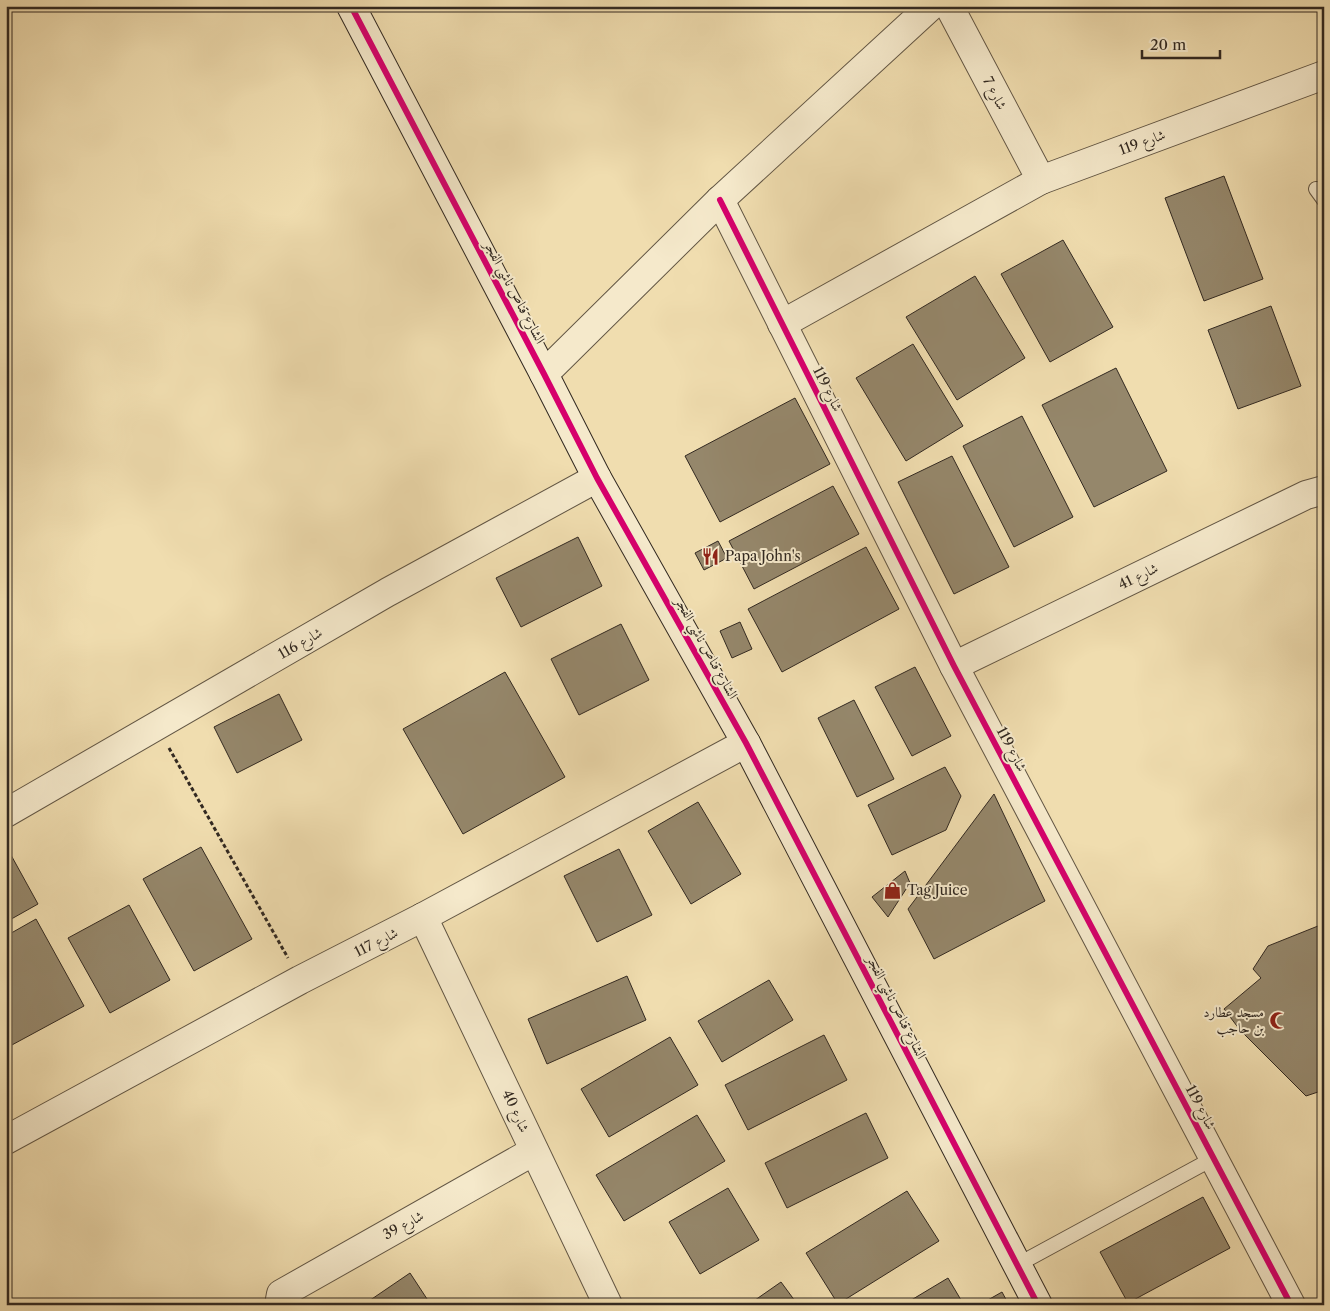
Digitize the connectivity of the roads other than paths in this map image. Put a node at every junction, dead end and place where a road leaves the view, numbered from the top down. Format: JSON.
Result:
{"nodes":[{"id":1,"x":351,"y":6,"type":"edge"},
{"id":2,"x":931,"y":6,"type":"edge"},
{"id":3,"x":949,"y":6,"type":"edge"},
{"id":4,"x":1324,"y":75,"type":"edge"},
{"id":5,"x":1040,"y":180,"type":"junction"},
{"id":6,"x":720,"y":200,"type":"junction"},
{"id":7,"x":782,"y":324,"type":"junction"},
{"id":8,"x":544,"y":374,"type":"junction"},
{"id":9,"x":597,"y":478,"type":"junction"},
{"id":10,"x":1324,"y":490,"type":"edge"},
{"id":11,"x":954,"y":666,"type":"junction"},
{"id":12,"x":746,"y":743,"type":"junction"},
{"id":13,"x":6,"y":814,"type":"edge"},
{"id":14,"x":424,"y":917,"type":"junction"},
{"id":15,"x":6,"y":1140,"type":"edge"},
{"id":16,"x":534,"y":1151,"type":"junction"},
{"id":17,"x":1214,"y":1158,"type":"junction"},
{"id":18,"x":1017,"y":1265,"type":"junction"},
{"id":19,"x":279,"y":1305,"type":"edge"},
{"id":20,"x":608,"y":1305,"type":"edge"},
{"id":21,"x":1038,"y":1305,"type":"edge"},
{"id":22,"x":1291,"y":1305,"type":"edge"}],
"edges":[{"from":1,"to":8,"type":"street","name":"الشارع قناص ناشي الفجر"},
{"from":2,"to":6,"type":"street"},
{"from":3,"to":5,"type":"street","name":"شارع 7"},
{"from":4,"to":5,"type":"street","name":"شارع 119"},
{"from":5,"to":7,"type":"street","name":"شارع 119"},
{"from":6,"to":7,"type":"street","name":"شارع 119"},
{"from":6,"to":8,"type":"street"},
{"from":7,"to":11,"type":"street","name":"شارع 119"},
{"from":8,"to":9,"type":"street","name":"الشارع قناص ناشي الفجر"},
{"from":9,"to":12,"type":"street","name":"الشارع قناص ناشي الفجر"},
{"from":9,"to":13,"type":"street","name":"شارع 116"},
{"from":10,"to":11,"type":"street","name":"شارع 41"},
{"from":11,"to":17,"type":"street","name":"شارع 119"},
{"from":12,"to":14,"type":"street","name":"شارع 117"},
{"from":12,"to":18,"type":"street","name":"الشارع قناص ناشي الفجر"},
{"from":14,"to":15,"type":"street","name":"شارع 117"},
{"from":14,"to":16,"type":"street","name":"شارع 40"},
{"from":16,"to":19,"type":"street","name":"شارع 39"},
{"from":16,"to":20,"type":"street","name":"شارع 40"},
{"from":17,"to":18,"type":"lane"},
{"from":17,"to":22,"type":"street","name":"شارع 119"},
{"from":18,"to":21,"type":"street","name":"الشارع قناص ناشي الفجر"}]}
